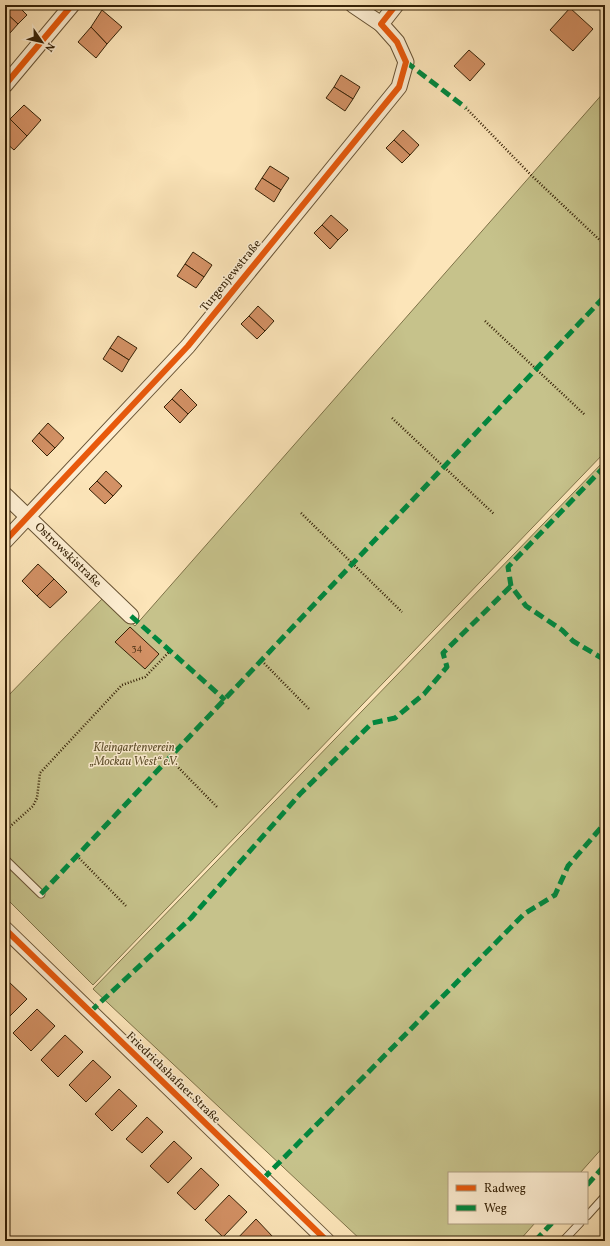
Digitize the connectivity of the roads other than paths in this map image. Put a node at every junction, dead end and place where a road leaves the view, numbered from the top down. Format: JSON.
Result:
{"nodes":[{"id":1,"x":72,"y":5,"type":"edge"},
{"id":2,"x":353,"y":5,"type":"edge"},
{"id":3,"x":396,"y":5,"type":"edge"},
{"id":4,"x":381,"y":24,"type":"junction"},
{"id":5,"x":5,"y":85,"type":"edge"},
{"id":6,"x":5,"y":495,"type":"edge"},
{"id":7,"x":28,"y":517,"type":"junction"},
{"id":8,"x":5,"y":541,"type":"edge"},
{"id":9,"x":131,"y":616,"type":"dead end"},
{"id":10,"x":5,"y":859,"type":"edge"},
{"id":11,"x":41,"y":894,"type":"dead end"},
{"id":12,"x":5,"y":929,"type":"edge"},
{"id":13,"x":605,"y":1196,"type":"edge"},
{"id":14,"x":588,"y":1215,"type":"edge"},
{"id":15,"x":579,"y":1224,"type":"edge"},
{"id":16,"x":327,"y":1241,"type":"edge"},
{"id":17,"x":563,"y":1241,"type":"edge"}],
"edges":[{"from":1,"to":5,"type":"street"},
{"from":2,"to":4,"type":"street","name":"Turgenjewstraße"},
{"from":3,"to":4,"type":"street"},
{"from":4,"to":7,"type":"street","name":"Turgenjewstraße"},
{"from":6,"to":7,"type":"street","name":"Ostrowskistraße"},
{"from":7,"to":8,"type":"street","name":"Turgenjewstraße"},
{"from":7,"to":9,"type":"street","name":"Ostrowskistraße"},
{"from":10,"to":11,"type":"lane"},
{"from":12,"to":16,"type":"street","name":"Friedrichshafner Straße"},
{"from":13,"to":14,"type":"lane"},
{"from":15,"to":17,"type":"lane"}]}
